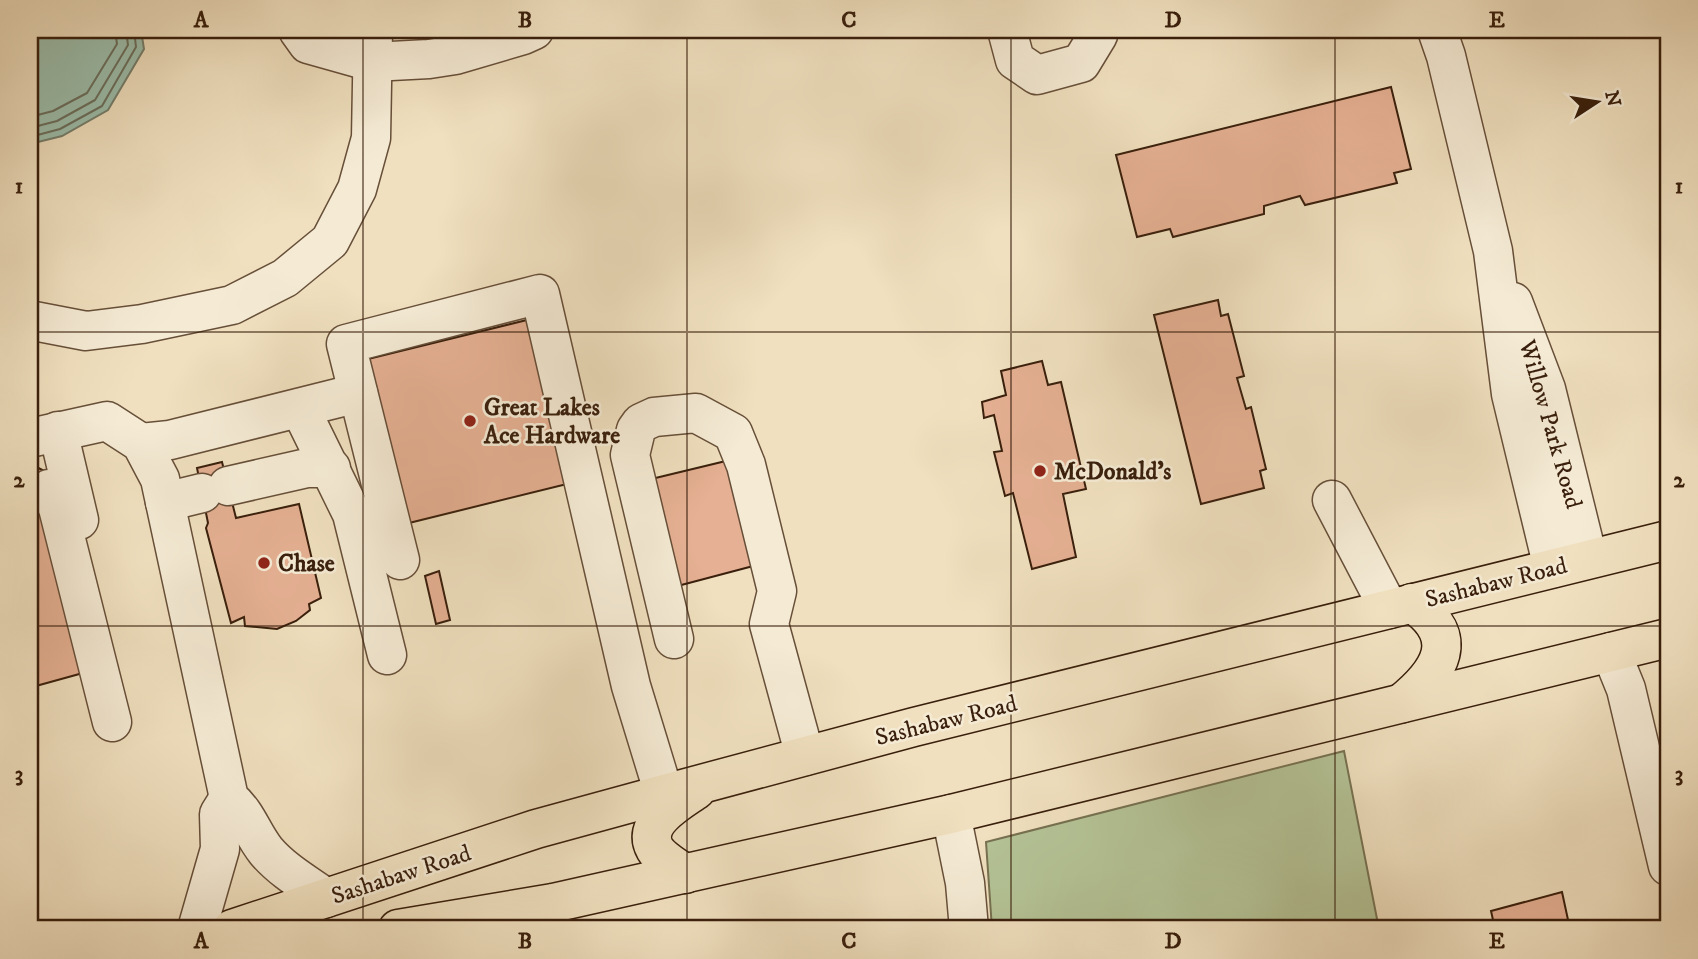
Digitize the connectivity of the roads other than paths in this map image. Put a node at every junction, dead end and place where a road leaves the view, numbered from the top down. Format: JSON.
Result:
{"nodes":[{"id":1,"x":298,"y":30,"type":"edge"},
{"id":2,"x":534,"y":30,"type":"edge"},
{"id":3,"x":1007,"y":30,"type":"edge"},
{"id":4,"x":1097,"y":30,"type":"edge"},
{"id":5,"x":1437,"y":30,"type":"edge"},
{"id":6,"x":372,"y":46,"type":"edge"},
{"id":7,"x":31,"y":320,"type":"edge"},
{"id":8,"x":358,"y":393,"type":"junction"},
{"id":9,"x":300,"y":408,"type":"junction"},
{"id":10,"x":44,"y":434,"type":"edge"},
{"id":11,"x":141,"y":443,"type":"junction"},
{"id":12,"x":331,"y":468,"type":"junction"},
{"id":13,"x":49,"y":489,"type":"dead end"},
{"id":14,"x":1332,"y":500,"type":"dead end"},
{"id":15,"x":165,"y":502,"type":"junction"},
{"id":16,"x":1668,"y":540,"type":"edge"},
{"id":17,"x":400,"y":560,"type":"dead end"},
{"id":18,"x":1570,"y":564,"type":"junction"},
{"id":19,"x":1400,"y":606,"type":"junction"},
{"id":20,"x":1668,"y":638,"type":"edge"},
{"id":21,"x":674,"y":639,"type":"dead end"},
{"id":22,"x":93,"y":647,"type":"junction"},
{"id":23,"x":1611,"y":652,"type":"junction"},
{"id":24,"x":387,"y":655,"type":"dead end"},
{"id":25,"x":1402,"y":703,"type":"junction"},
{"id":26,"x":112,"y":722,"type":"dead end"},
{"id":27,"x":805,"y":756,"type":"junction"},
{"id":28,"x":706,"y":783,"type":"junction"},
{"id":29,"x":664,"y":794,"type":"junction"},
{"id":30,"x":229,"y":798,"type":"junction"},
{"id":31,"x":951,"y":814,"type":"junction"},
{"id":32,"x":1668,"y":866,"type":"edge"},
{"id":33,"x":685,"y":874,"type":"junction"},
{"id":34,"x":326,"y":898,"type":"junction"},
{"id":35,"x":197,"y":929,"type":"edge"},
{"id":36,"x":232,"y":929,"type":"edge"},
{"id":37,"x":398,"y":929,"type":"edge"},
{"id":38,"x":969,"y":929,"type":"edge"}],
"edges":[{"from":1,"to":6,"type":"street"},
{"from":2,"to":6,"type":"street"},
{"from":3,"to":4,"type":"street"},
{"from":5,"to":18,"type":"street","name":"Willow Park Road"},
{"from":6,"to":7,"type":"street"},
{"from":8,"to":9,"type":"street"},
{"from":8,"to":17,"type":"street"},
{"from":8,"to":29,"type":"street"},
{"from":9,"to":11,"type":"street"},
{"from":9,"to":12,"type":"street"},
{"from":10,"to":11,"type":"street"},
{"from":10,"to":22,"type":"street"},
{"from":11,"to":15,"type":"street"},
{"from":12,"to":15,"type":"street"},
{"from":12,"to":24,"type":"street"},
{"from":13,"to":22,"type":"street"},
{"from":14,"to":19,"type":"street"},
{"from":15,"to":30,"type":"street"},
{"from":16,"to":18,"type":"main road","name":"Sashabaw Road"},
{"from":18,"to":19,"type":"main road","name":"Sashabaw Road"},
{"from":19,"to":25,"type":"main road"},
{"from":19,"to":27,"type":"main road","name":"Sashabaw Road"},
{"from":20,"to":23,"type":"main road"},
{"from":21,"to":27,"type":"street"},
{"from":22,"to":26,"type":"street"},
{"from":23,"to":25,"type":"main road"},
{"from":23,"to":32,"type":"street"},
{"from":25,"to":31,"type":"main road"},
{"from":27,"to":28,"type":"main road","name":"Sashabaw Road"},
{"from":28,"to":29,"type":"main road","name":"Sashabaw Road"},
{"from":28,"to":33,"type":"main road"},
{"from":29,"to":34,"type":"main road","name":"Sashabaw Road"},
{"from":30,"to":34,"type":"street"},
{"from":30,"to":35,"type":"street"},
{"from":31,"to":33,"type":"main road"},
{"from":31,"to":38,"type":"street"},
{"from":33,"to":37,"type":"main road"},
{"from":34,"to":36,"type":"main road","name":"Sashabaw Road"}]}
